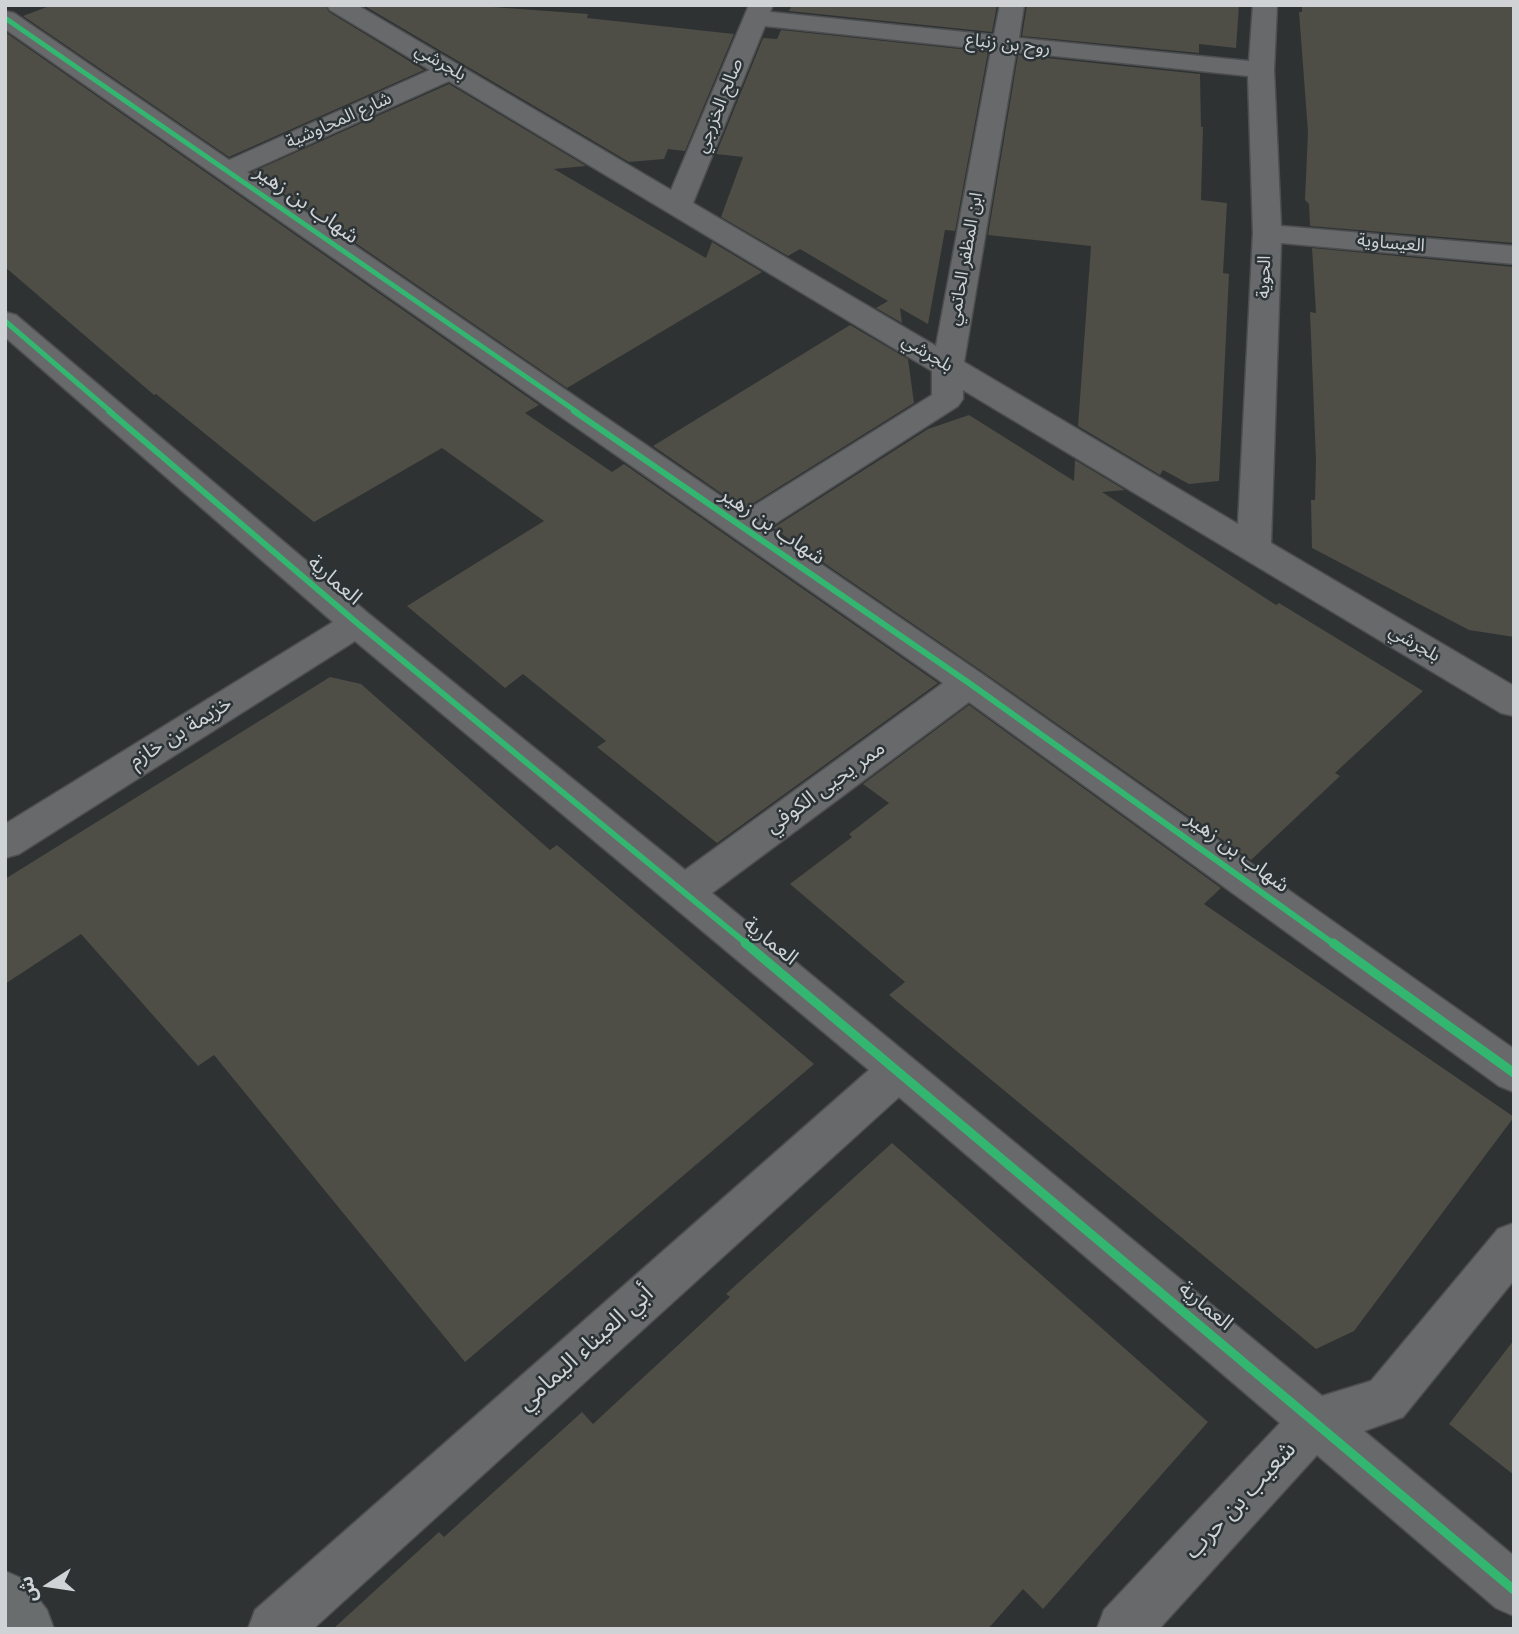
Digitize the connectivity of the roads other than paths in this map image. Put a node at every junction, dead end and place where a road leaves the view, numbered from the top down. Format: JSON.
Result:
{"nodes":[{"id":1,"x":339,"y":5,"type":"edge"},
{"id":2,"x":1012,"y":5,"type":"edge"},
{"id":3,"x":1265,"y":5,"type":"edge"},
{"id":4,"x":758,"y":12,"type":"edge"},
{"id":5,"x":5,"y":18,"type":"edge"},
{"id":6,"x":1003,"y":45,"type":"junction"},
{"id":7,"x":452,"y":70,"type":"junction"},
{"id":8,"x":1261,"y":70,"type":"junction"},
{"id":9,"x":227,"y":171,"type":"junction"},
{"id":10,"x":678,"y":207,"type":"junction"},
{"id":11,"x":1267,"y":233,"type":"junction"},
{"id":12,"x":1514,"y":255,"type":"edge"},
{"id":13,"x":5,"y":321,"type":"edge"},
{"id":14,"x":948,"y":366,"type":"junction"},
{"id":15,"x":743,"y":528,"type":"junction"},
{"id":16,"x":1254,"y":550,"type":"junction"},
{"id":17,"x":357,"y":623,"type":"junction"},
{"id":18,"x":970,"y":682,"type":"junction"},
{"id":19,"x":1510,"y":698,"type":"edge"},
{"id":20,"x":5,"y":843,"type":"edge"},
{"id":21,"x":683,"y":894,"type":"junction"},
{"id":22,"x":899,"y":1070,"type":"junction"},
{"id":23,"x":1514,"y":1073,"type":"edge"},
{"id":24,"x":1514,"y":1244,"type":"edge"},
{"id":25,"x":1313,"y":1423,"type":"junction"},
{"id":26,"x":1514,"y":1590,"type":"edge"},
{"id":27,"x":5,"y":1597,"type":"edge"},
{"id":28,"x":28,"y":1629,"type":"edge"},
{"id":29,"x":274,"y":1629,"type":"edge"},
{"id":30,"x":1123,"y":1629,"type":"edge"}],
"edges":[{"from":1,"to":7,"type":"street","name":"بلجرشي"},
{"from":2,"to":6,"type":"street","name":"ابن المظفر الحاتمي"},
{"from":3,"to":8,"type":"street","name":"الحوية"},
{"from":4,"to":6,"type":"street","name":"روح بن زنباع"},
{"from":4,"to":10,"type":"street","name":"صالح الخزرجي"},
{"from":5,"to":9,"type":"street","name":"شهاب بن زهير"},
{"from":6,"to":8,"type":"street","name":"روح بن زنباع"},
{"from":6,"to":14,"type":"street","name":"ابن المظفر الحاتمي"},
{"from":7,"to":9,"type":"street","name":"شارع المحاوشية"},
{"from":7,"to":10,"type":"street","name":"بلجرشي"},
{"from":8,"to":11,"type":"street","name":"الحوية"},
{"from":9,"to":15,"type":"street","name":"شهاب بن زهير"},
{"from":10,"to":14,"type":"street","name":"بلجرشي"},
{"from":11,"to":12,"type":"street","name":"العيساوية"},
{"from":11,"to":16,"type":"street","name":"الحوية"},
{"from":13,"to":17,"type":"street","name":"العمارية"},
{"from":14,"to":15,"type":"street","name":"ابن المظفر الحاتمي"},
{"from":14,"to":16,"type":"street","name":"بلجرشي"},
{"from":15,"to":18,"type":"street","name":"شهاب بن زهير"},
{"from":16,"to":19,"type":"street","name":"بلجرشي"},
{"from":17,"to":20,"type":"street","name":"خزيمة بن خازم"},
{"from":17,"to":21,"type":"street","name":"العمارية"},
{"from":18,"to":21,"type":"street","name":"ممر يحيى الكوفي"},
{"from":18,"to":23,"type":"street","name":"شهاب بن زهير"},
{"from":21,"to":22,"type":"street","name":"العمارية"},
{"from":22,"to":25,"type":"street","name":"العمارية"},
{"from":22,"to":29,"type":"street","name":"أبي العيناء اليمامي"},
{"from":24,"to":25,"type":"street","name":"شعيب بن حرب"},
{"from":25,"to":26,"type":"street","name":"العمارية"},
{"from":25,"to":30,"type":"street","name":"شعيب بن حرب"},
{"from":27,"to":28,"type":"street"}]}
